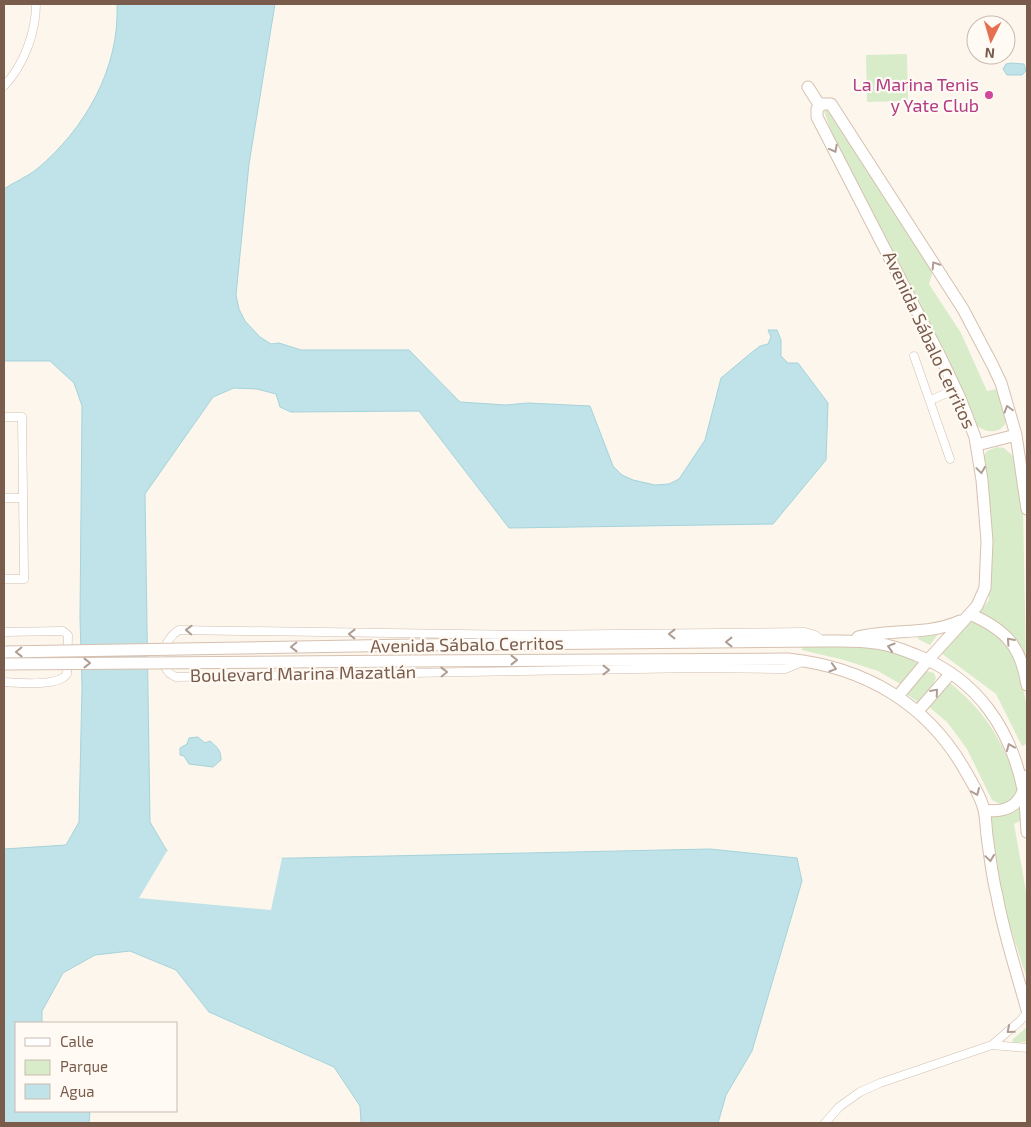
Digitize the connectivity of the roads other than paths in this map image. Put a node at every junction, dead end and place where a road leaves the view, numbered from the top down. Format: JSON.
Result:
{"nodes":[{"id":1,"x":36,"y":4,"type":"edge"},
{"id":2,"x":4,"y":86,"type":"edge"},
{"id":3,"x":808,"y":87,"type":"dead end"},
{"id":4,"x":820,"y":106,"type":"junction"},
{"id":5,"x":914,"y":356,"type":"dead end"},
{"id":6,"x":956,"y":389,"type":"junction"},
{"id":7,"x":931,"y":400,"type":"junction"},
{"id":8,"x":4,"y":417,"type":"edge"},
{"id":9,"x":1016,"y":435,"type":"junction"},
{"id":10,"x":977,"y":445,"type":"junction"},
{"id":11,"x":950,"y":459,"type":"dead end"},
{"id":12,"x":4,"y":498,"type":"edge"},
{"id":13,"x":23,"y":498,"type":"junction"},
{"id":14,"x":1027,"y":509,"type":"edge"},
{"id":15,"x":4,"y":579,"type":"edge"},
{"id":16,"x":967,"y":617,"type":"junction"},
{"id":17,"x":4,"y":632,"type":"edge"},
{"id":18,"x":536,"y":639,"type":"junction"},
{"id":19,"x":844,"y":641,"type":"junction"},
{"id":20,"x":4,"y":652,"type":"edge"},
{"id":21,"x":928,"y":660,"type":"junction"},
{"id":22,"x":4,"y":664,"type":"edge"},
{"id":23,"x":539,"y":665,"type":"junction"},
{"id":24,"x":951,"y":673,"type":"junction"},
{"id":25,"x":4,"y":682,"type":"edge"},
{"id":26,"x":1027,"y":685,"type":"edge"},
{"id":27,"x":898,"y":696,"type":"junction"},
{"id":28,"x":918,"y":710,"type":"junction"},
{"id":29,"x":1027,"y":776,"type":"edge"},
{"id":30,"x":1024,"y":794,"type":"junction"},
{"id":31,"x":984,"y":810,"type":"junction"},
{"id":32,"x":1027,"y":832,"type":"edge"},
{"id":33,"x":1027,"y":1012,"type":"edge"},
{"id":34,"x":992,"y":1045,"type":"junction"},
{"id":35,"x":1027,"y":1048,"type":"edge"},
{"id":36,"x":824,"y":1123,"type":"edge"}],
"edges":[{"from":1,"to":2,"type":"street"},
{"from":3,"to":4,"type":"main road","name":"Avenida Sábalo Cerritos"},
{"from":4,"to":6,"type":"main road","name":"Avenida Sábalo Cerritos","one_way":true},
{"from":9,"to":4,"type":"main road","name":"Avenida Sábalo Cerritos","one_way":true},
{"from":5,"to":7,"type":"street"},
{"from":6,"to":7,"type":"street"},
{"from":6,"to":10,"type":"main road","name":"Avenida Sábalo Cerritos"},
{"from":7,"to":11,"type":"street"},
{"from":8,"to":13,"type":"street"},
{"from":9,"to":10,"type":"main road"},
{"from":9,"to":14,"type":"main road","name":"Avenida Sábalo Cerritos"},
{"from":10,"to":16,"type":"main road","name":"Avenida Sábalo Cerritos","one_way":true},
{"from":12,"to":13,"type":"street"},
{"from":13,"to":15,"type":"street"},
{"from":16,"to":19,"type":"main road"},
{"from":16,"to":21,"type":"main road","name":"Avenida Sábalo Cerritos"},
{"from":26,"to":16,"type":"main road","one_way":true},
{"from":17,"to":25,"type":"street"},
{"from":19,"to":18,"type":"main road","name":"Avenida Sábalo Cerritos","one_way":true},
{"from":18,"to":20,"type":"main road","name":"Avenida Sábalo Cerritos","one_way":true,"bridge":true},
{"from":18,"to":23,"type":"street","name":"Boulevard Marina Mazatlán","one_way":true},
{"from":21,"to":19,"type":"main road","name":"Avenida Sábalo Cerritos","one_way":true},
{"from":21,"to":24,"type":"main road","name":"Avenida Sábalo Cerritos"},
{"from":21,"to":27,"type":"main road","name":"Avenida Sábalo Cerritos"},
{"from":22,"to":23,"type":"main road","name":"Avenida Sábalo Cerritos","one_way":true,"bridge":true},
{"from":23,"to":27,"type":"main road","name":"Avenida Sábalo Cerritos","one_way":true},
{"from":28,"to":24,"type":"main road","one_way":true},
{"from":30,"to":24,"type":"main road","name":"Avenida Sábalo Cerritos","one_way":true},
{"from":27,"to":28,"type":"main road","name":"Avenida Sábalo Cerritos"},
{"from":28,"to":31,"type":"main road","name":"Avenida Sábalo Cerritos","one_way":true},
{"from":29,"to":30,"type":"main road","name":"Avenida Sábalo Cerritos"},
{"from":30,"to":31,"type":"main road"},
{"from":30,"to":32,"type":"main road","name":"Avenida Sábalo Cerritos"},
{"from":31,"to":33,"type":"main road","name":"Avenida Sábalo Cerritos","one_way":true},
{"from":33,"to":34,"type":"street","one_way":true},
{"from":34,"to":35,"type":"street"},
{"from":34,"to":36,"type":"street"}]}
